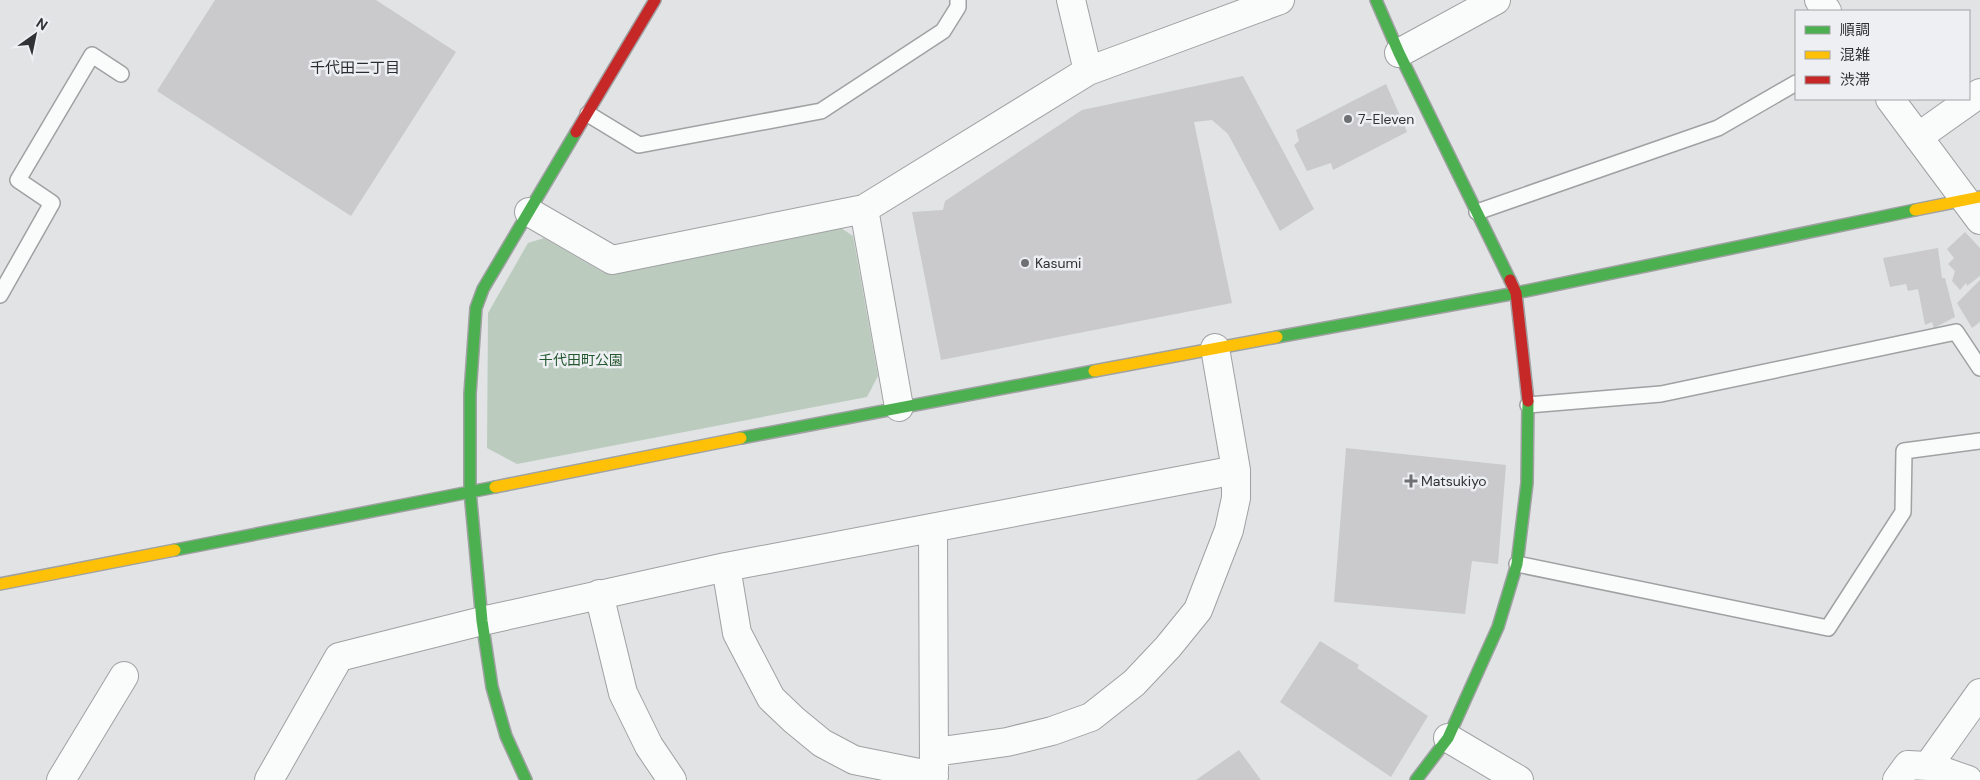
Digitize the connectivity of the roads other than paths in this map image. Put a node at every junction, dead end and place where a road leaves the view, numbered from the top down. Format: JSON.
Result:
{"nodes":[{"id":1,"x":655,"y":0,"type":"edge"},
{"id":2,"x":958,"y":0,"type":"edge"},
{"id":3,"x":1071,"y":0,"type":"edge"},
{"id":4,"x":1280,"y":0,"type":"edge"},
{"id":5,"x":1376,"y":0,"type":"edge"},
{"id":6,"x":1496,"y":0,"type":"edge"},
{"id":7,"x":1399,"y":53,"type":"junction"},
{"id":8,"x":1088,"y":71,"type":"junction"},
{"id":9,"x":121,"y":74,"type":"dead end"},
{"id":10,"x":1795,"y":84,"type":"edge"},
{"id":11,"x":1980,"y":93,"type":"edge"},
{"id":12,"x":1891,"y":100,"type":"edge"},
{"id":13,"x":588,"y":114,"type":"junction"},
{"id":14,"x":1918,"y":137,"type":"junction"},
{"id":15,"x":1975,"y":206,"type":"edge"},
{"id":16,"x":864,"y":209,"type":"junction"},
{"id":17,"x":529,"y":212,"type":"junction"},
{"id":18,"x":1477,"y":212,"type":"junction"},
{"id":19,"x":1516,"y":293,"type":"junction"},
{"id":20,"x":0,"y":295,"type":"edge"},
{"id":21,"x":1215,"y":348,"type":"junction"},
{"id":22,"x":1980,"y":368,"type":"edge"},
{"id":23,"x":1528,"y":405,"type":"junction"},
{"id":24,"x":899,"y":407,"type":"junction"},
{"id":25,"x":1980,"y":441,"type":"edge"},
{"id":26,"x":1236,"y":470,"type":"junction"},
{"id":27,"x":470,"y":491,"type":"junction"},
{"id":28,"x":933,"y":529,"type":"junction"},
{"id":29,"x":1517,"y":564,"type":"junction"},
{"id":30,"x":726,"y":567,"type":"junction"},
{"id":31,"x":0,"y":584,"type":"edge"},
{"id":32,"x":599,"y":594,"type":"junction"},
{"id":33,"x":482,"y":621,"type":"junction"},
{"id":34,"x":124,"y":676,"type":"dead end"},
{"id":35,"x":1980,"y":694,"type":"edge"},
{"id":36,"x":1448,"y":738,"type":"junction"},
{"id":37,"x":1928,"y":766,"type":"junction"},
{"id":38,"x":934,"y":769,"type":"edge"},
{"id":39,"x":61,"y":780,"type":"edge"},
{"id":40,"x":269,"y":780,"type":"edge"},
{"id":41,"x":526,"y":780,"type":"edge"},
{"id":42,"x":672,"y":780,"type":"edge"},
{"id":43,"x":1416,"y":780,"type":"edge"},
{"id":44,"x":1519,"y":780,"type":"edge"},
{"id":45,"x":1897,"y":780,"type":"edge"},
{"id":46,"x":1968,"y":780,"type":"edge"}],
"edges":[{"from":1,"to":13,"type":"street"},
{"from":2,"to":13,"type":"lane"},
{"from":3,"to":8,"type":"street"},
{"from":4,"to":8,"type":"street"},
{"from":5,"to":7,"type":"street"},
{"from":6,"to":7,"type":"street"},
{"from":7,"to":18,"type":"street"},
{"from":8,"to":16,"type":"street"},
{"from":9,"to":20,"type":"lane"},
{"from":10,"to":18,"type":"lane"},
{"from":11,"to":14,"type":"street"},
{"from":12,"to":14,"type":"street"},
{"from":13,"to":17,"type":"street"},
{"from":14,"to":15,"type":"street"},
{"from":15,"to":19,"type":"street"},
{"from":16,"to":17,"type":"street"},
{"from":16,"to":24,"type":"street"},
{"from":17,"to":27,"type":"street"},
{"from":18,"to":19,"type":"street"},
{"from":19,"to":21,"type":"street"},
{"from":19,"to":23,"type":"street"},
{"from":21,"to":24,"type":"street"},
{"from":21,"to":26,"type":"street"},
{"from":22,"to":23,"type":"lane"},
{"from":23,"to":29,"type":"street"},
{"from":24,"to":27,"type":"street"},
{"from":25,"to":29,"type":"lane"},
{"from":26,"to":28,"type":"street"},
{"from":26,"to":38,"type":"street"},
{"from":27,"to":31,"type":"street"},
{"from":27,"to":33,"type":"street"},
{"from":28,"to":30,"type":"street"},
{"from":28,"to":38,"type":"street"},
{"from":29,"to":36,"type":"street"},
{"from":30,"to":32,"type":"street"},
{"from":30,"to":38,"type":"street"},
{"from":32,"to":33,"type":"street"},
{"from":32,"to":42,"type":"street"},
{"from":33,"to":40,"type":"street"},
{"from":33,"to":41,"type":"street"},
{"from":34,"to":39,"type":"street"},
{"from":35,"to":37,"type":"street"},
{"from":36,"to":43,"type":"street"},
{"from":36,"to":44,"type":"street"},
{"from":37,"to":45,"type":"street"},
{"from":37,"to":46,"type":"street"}]}
